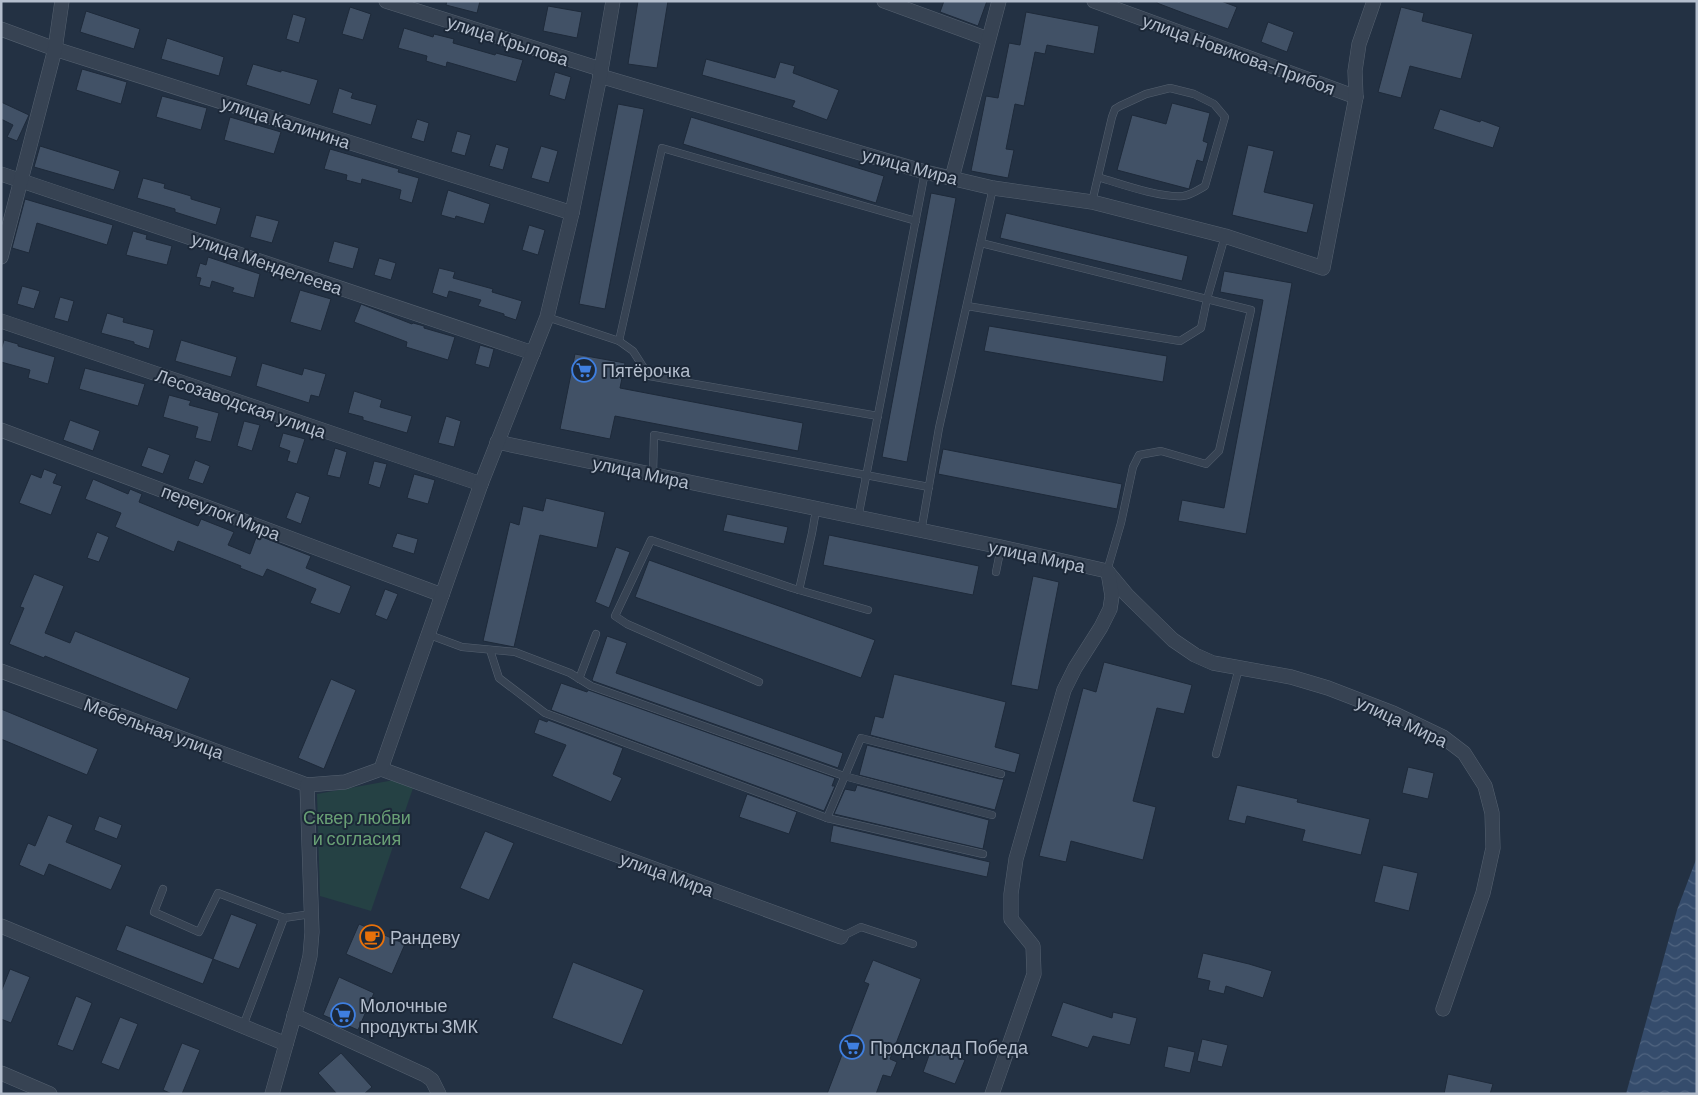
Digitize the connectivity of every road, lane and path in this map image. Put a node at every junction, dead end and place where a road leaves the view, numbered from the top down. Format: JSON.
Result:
{"nodes":[{"id":1,"x":62,"y":1,"type":"edge"},
{"id":2,"x":386,"y":1,"type":"edge"},
{"id":3,"x":612,"y":1,"type":"edge"},
{"id":4,"x":884,"y":1,"type":"edge"},
{"id":5,"x":999,"y":1,"type":"edge"},
{"id":6,"x":1094,"y":1,"type":"edge"},
{"id":7,"x":1374,"y":1,"type":"edge"},
{"id":8,"x":1,"y":30,"type":"edge"},
{"id":9,"x":988,"y":39,"type":"junction"},
{"id":10,"x":55,"y":49,"type":"junction"},
{"id":11,"x":600,"y":73,"type":"junction"},
{"id":12,"x":1356,"y":97,"type":"junction"},
{"id":13,"x":925,"y":172,"type":"junction"},
{"id":14,"x":1,"y":174,"type":"edge"},
{"id":15,"x":1098,"y":177,"type":"junction"},
{"id":16,"x":952,"y":178,"type":"junction"},
{"id":17,"x":20,"y":180,"type":"junction"},
{"id":18,"x":993,"y":188,"type":"junction"},
{"id":19,"x":1092,"y":202,"type":"junction"},
{"id":20,"x":572,"y":212,"type":"junction"},
{"id":21,"x":916,"y":221,"type":"junction"},
{"id":22,"x":1224,"y":236,"type":"junction"},
{"id":23,"x":981,"y":243,"type":"junction"},
{"id":24,"x":1,"y":257,"type":"edge"},
{"id":25,"x":1207,"y":299,"type":"junction"},
{"id":26,"x":967,"y":306,"type":"junction"},
{"id":27,"x":547,"y":317,"type":"junction"},
{"id":28,"x":1,"y":321,"type":"edge"},
{"id":29,"x":619,"y":340,"type":"junction"},
{"id":30,"x":533,"y":353,"type":"junction"},
{"id":31,"x":878,"y":416,"type":"junction"},
{"id":32,"x":1,"y":430,"type":"edge"},
{"id":33,"x":497,"y":442,"type":"junction"},
{"id":34,"x":653,"y":475,"type":"junction"},
{"id":35,"x":867,"y":475,"type":"junction"},
{"id":36,"x":481,"y":484,"type":"junction"},
{"id":37,"x":929,"y":487,"type":"junction"},
{"id":38,"x":816,"y":510,"type":"junction"},
{"id":39,"x":858,"y":518,"type":"junction"},
{"id":40,"x":921,"y":532,"type":"junction"},
{"id":41,"x":1001,"y":547,"type":"junction"},
{"id":42,"x":1108,"y":571,"type":"junction"},
{"id":43,"x":996,"y":572,"type":"dead end"},
{"id":44,"x":798,"y":590,"type":"junction"},
{"id":45,"x":442,"y":595,"type":"junction"},
{"id":46,"x":868,"y":610,"type":"dead end"},
{"id":47,"x":427,"y":634,"type":"junction"},
{"id":48,"x":596,"y":634,"type":"dead end"},
{"id":49,"x":490,"y":650,"type":"junction"},
{"id":50,"x":1239,"y":668,"type":"junction"},
{"id":51,"x":1,"y":671,"type":"edge"},
{"id":52,"x":579,"y":679,"type":"junction"},
{"id":53,"x":759,"y":682,"type":"dead end"},
{"id":54,"x":1216,"y":754,"type":"dead end"},
{"id":55,"x":381,"y":769,"type":"junction"},
{"id":56,"x":1002,"y":774,"type":"dead end"},
{"id":57,"x":844,"y":776,"type":"junction"},
{"id":58,"x":307,"y":785,"type":"junction"},
{"id":59,"x":992,"y":815,"type":"dead end"},
{"id":60,"x":827,"y":818,"type":"junction"},
{"id":61,"x":982,"y":854,"type":"dead end"},
{"id":62,"x":163,"y":889,"type":"dead end"},
{"id":63,"x":311,"y":914,"type":"junction"},
{"id":64,"x":284,"y":918,"type":"junction"},
{"id":65,"x":1,"y":926,"type":"edge"},
{"id":66,"x":841,"y":938,"type":"joint"},
{"id":67,"x":913,"y":944,"type":"dead end"},
{"id":68,"x":1444,"y":1009,"type":"dead end"},
{"id":69,"x":294,"y":1015,"type":"junction"},
{"id":70,"x":243,"y":1026,"type":"junction"},
{"id":71,"x":286,"y":1044,"type":"junction"},
{"id":72,"x":1,"y":1073,"type":"edge"},
{"id":73,"x":50,"y":1094,"type":"edge"},
{"id":74,"x":272,"y":1094,"type":"edge"},
{"id":75,"x":439,"y":1094,"type":"edge"},
{"id":76,"x":992,"y":1094,"type":"edge"}],
"edges":[{"from":1,"to":10,"type":"street"},
{"from":2,"to":11,"type":"street","name":"улица Крылова"},
{"from":3,"to":11,"type":"street"},
{"from":4,"to":9,"type":"street"},
{"from":5,"to":9,"type":"street"},
{"from":6,"to":12,"type":"street","name":"улица Новикова-Прибоя"},
{"from":7,"to":12,"type":"street"},
{"from":8,"to":10,"type":"street","name":"улица Калинина"},
{"from":9,"to":16,"type":"street"},
{"from":10,"to":17,"type":"street"},
{"from":10,"to":20,"type":"street","name":"улица Калинина"},
{"from":11,"to":13,"type":"street","name":"улица Мира"},
{"from":11,"to":20,"type":"street"},
{"from":12,"to":22,"type":"street","name":"улица Мира"},
{"from":13,"to":16,"type":"street","name":"улица Мира"},
{"from":13,"to":21,"type":"lane"},
{"from":14,"to":17,"type":"street","name":"улица Менделеева"},
{"from":15,"to":15,"type":"lane"},
{"from":15,"to":19,"type":"lane"},
{"from":16,"to":18,"type":"street","name":"улица Мира"},
{"from":17,"to":24,"type":"street"},
{"from":17,"to":30,"type":"street","name":"улица Менделеева"},
{"from":18,"to":19,"type":"street","name":"улица Мира"},
{"from":18,"to":23,"type":"lane"},
{"from":19,"to":22,"type":"street","name":"улица Мира"},
{"from":20,"to":27,"type":"street"},
{"from":21,"to":29,"type":"lane"},
{"from":21,"to":31,"type":"lane"},
{"from":22,"to":25,"type":"lane"},
{"from":23,"to":25,"type":"lane"},
{"from":23,"to":26,"type":"lane"},
{"from":25,"to":26,"type":"lane"},
{"from":25,"to":42,"type":"lane"},
{"from":26,"to":37,"type":"lane"},
{"from":27,"to":29,"type":"lane"},
{"from":27,"to":30,"type":"street"},
{"from":28,"to":36,"type":"street","name":"Лесозаводская улица"},
{"from":29,"to":31,"type":"lane"},
{"from":30,"to":33,"type":"street"},
{"from":31,"to":35,"type":"lane"},
{"from":32,"to":45,"type":"street","name":"переулок Мира"},
{"from":33,"to":34,"type":"street","name":"улица Мира"},
{"from":33,"to":36,"type":"street"},
{"from":34,"to":35,"type":"lane"},
{"from":34,"to":38,"type":"street","name":"улица Мира"},
{"from":35,"to":37,"type":"lane"},
{"from":35,"to":39,"type":"lane"},
{"from":36,"to":45,"type":"street"},
{"from":37,"to":40,"type":"lane"},
{"from":38,"to":39,"type":"street","name":"улица Мира"},
{"from":38,"to":44,"type":"lane"},
{"from":39,"to":40,"type":"street","name":"улица Мира"},
{"from":40,"to":41,"type":"street","name":"улица Мира"},
{"from":41,"to":42,"type":"street","name":"улица Мира"},
{"from":41,"to":43,"type":"lane"},
{"from":42,"to":50,"type":"street","name":"улица Мира"},
{"from":42,"to":76,"type":"street","name":"улица Мира"},
{"from":44,"to":46,"type":"lane"},
{"from":44,"to":53,"type":"lane"},
{"from":45,"to":47,"type":"street"},
{"from":47,"to":49,"type":"lane"},
{"from":47,"to":55,"type":"street"},
{"from":48,"to":52,"type":"lane"},
{"from":49,"to":52,"type":"lane"},
{"from":49,"to":60,"type":"lane"},
{"from":50,"to":54,"type":"lane"},
{"from":50,"to":68,"type":"street","name":"улица Мира"},
{"from":51,"to":58,"type":"street","name":"Мебельная улица"},
{"from":52,"to":57,"type":"lane"},
{"from":55,"to":58,"type":"street"},
{"from":55,"to":66,"type":"street","name":"улица Мира"},
{"from":56,"to":57,"type":"lane"},
{"from":57,"to":59,"type":"lane"},
{"from":57,"to":60,"type":"lane"},
{"from":58,"to":63,"type":"street"},
{"from":60,"to":61,"type":"lane"},
{"from":62,"to":64,"type":"lane"},
{"from":63,"to":64,"type":"lane"},
{"from":63,"to":69,"type":"street"},
{"from":64,"to":70,"type":"lane"},
{"from":65,"to":70,"type":"street"},
{"from":66,"to":67,"type":"lane"},
{"from":69,"to":71,"type":"street"},
{"from":69,"to":75,"type":"street"},
{"from":70,"to":71,"type":"street"},
{"from":71,"to":74,"type":"street"},
{"from":72,"to":73,"type":"street"}]}
